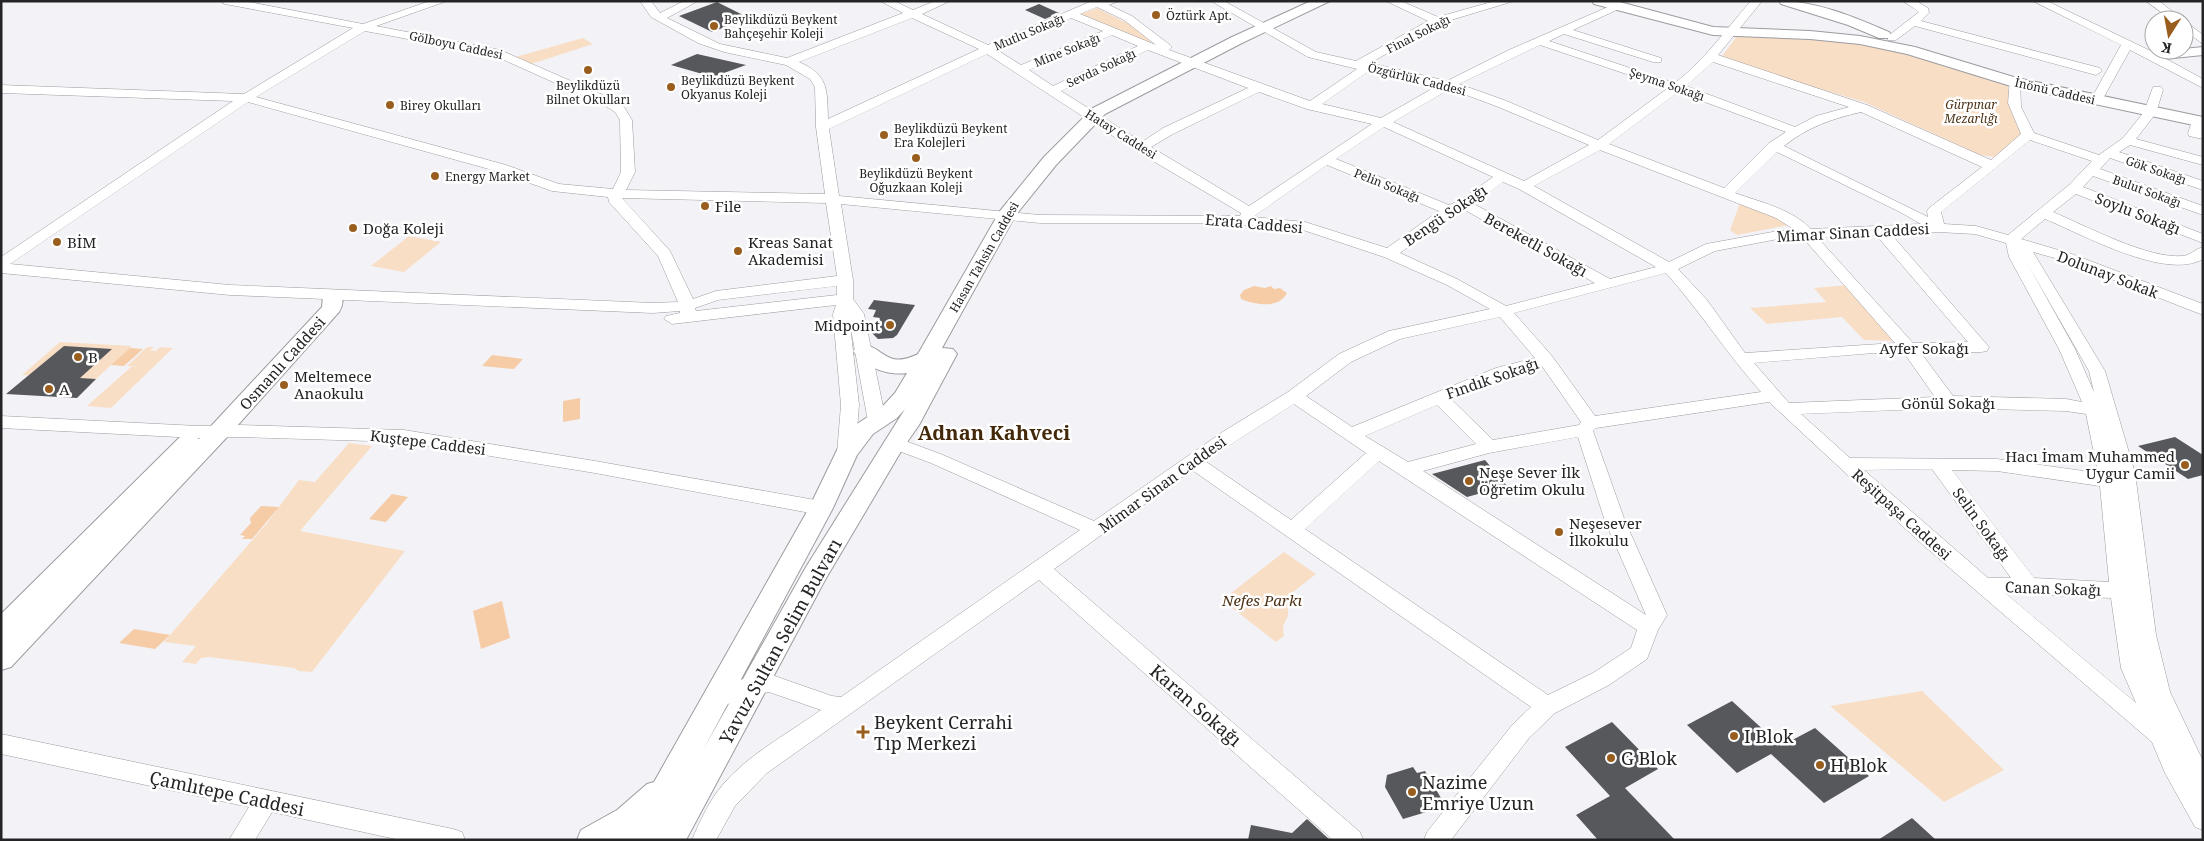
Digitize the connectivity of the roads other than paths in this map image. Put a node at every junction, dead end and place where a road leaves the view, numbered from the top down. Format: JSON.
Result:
{"nodes":[{"id":1,"x":225,"y":1,"type":"edge"},
{"id":2,"x":442,"y":1,"type":"edge"},
{"id":3,"x":693,"y":1,"type":"edge"},
{"id":4,"x":885,"y":1,"type":"edge"},
{"id":5,"x":945,"y":1,"type":"edge"},
{"id":6,"x":1114,"y":1,"type":"edge"},
{"id":7,"x":1216,"y":1,"type":"edge"},
{"id":8,"x":1324,"y":1,"type":"edge"},
{"id":9,"x":1339,"y":1,"type":"edge"},
{"id":10,"x":1419,"y":1,"type":"edge"},
{"id":11,"x":1509,"y":1,"type":"edge"},
{"id":12,"x":1599,"y":1,"type":"edge"},
{"id":13,"x":1757,"y":1,"type":"edge"},
{"id":14,"x":1786,"y":1,"type":"edge"},
{"id":15,"x":1908,"y":1,"type":"edge"},
{"id":16,"x":2038,"y":1,"type":"edge"},
{"id":17,"x":2151,"y":1,"type":"edge"},
{"id":18,"x":1095,"y":2,"type":"edge"},
{"id":19,"x":651,"y":3,"type":"edge"},
{"id":20,"x":397,"y":4,"type":"dead end"},
{"id":21,"x":1397,"y":4,"type":"edge"},
{"id":22,"x":1615,"y":4,"type":"edge"},
{"id":23,"x":2164,"y":10,"type":"edge"},
{"id":24,"x":410,"y":11,"type":"junction"},
{"id":25,"x":914,"y":14,"type":"junction"},
{"id":26,"x":1071,"y":14,"type":"junction"},
{"id":27,"x":660,"y":17,"type":"junction"},
{"id":28,"x":1438,"y":22,"type":"junction"},
{"id":29,"x":1913,"y":22,"type":"junction"},
{"id":30,"x":362,"y":28,"type":"junction"},
{"id":31,"x":1266,"y":30,"type":"junction"},
{"id":32,"x":1563,"y":30,"type":"junction"},
{"id":33,"x":1112,"y":31,"type":"junction"},
{"id":34,"x":1727,"y":32,"type":"junction"},
{"id":35,"x":1892,"y":38,"type":"junction"},
{"id":36,"x":1539,"y":41,"type":"junction"},
{"id":37,"x":2127,"y":45,"type":"junction"},
{"id":38,"x":1148,"y":46,"type":"junction"},
{"id":39,"x":988,"y":49,"type":"junction"},
{"id":40,"x":1910,"y":50,"type":"junction"},
{"id":41,"x":2144,"y":52,"type":"edge"},
{"id":42,"x":1711,"y":57,"type":"junction"},
{"id":43,"x":1657,"y":60,"type":"dead end"},
{"id":44,"x":2161,"y":60,"type":"edge"},
{"id":45,"x":788,"y":62,"type":"junction"},
{"id":46,"x":1191,"y":62,"type":"junction"},
{"id":47,"x":1364,"y":65,"type":"junction"},
{"id":48,"x":1021,"y":69,"type":"junction"},
{"id":49,"x":2096,"y":71,"type":"dead end"},
{"id":50,"x":2200,"y":81,"type":"edge"},
{"id":51,"x":2014,"y":82,"type":"junction"},
{"id":52,"x":1449,"y":85,"type":"junction"},
{"id":53,"x":1676,"y":86,"type":"junction"},
{"id":54,"x":1259,"y":87,"type":"junction"},
{"id":55,"x":1,"y":89,"type":"edge"},
{"id":56,"x":1054,"y":90,"type":"junction"},
{"id":57,"x":2157,"y":90,"type":"dead end"},
{"id":58,"x":246,"y":98,"type":"junction"},
{"id":59,"x":2096,"y":101,"type":"junction"},
{"id":60,"x":1312,"y":106,"type":"junction"},
{"id":61,"x":1863,"y":108,"type":"junction"},
{"id":62,"x":2150,"y":113,"type":"junction"},
{"id":63,"x":1096,"y":120,"type":"junction"},
{"id":64,"x":1385,"y":123,"type":"junction"},
{"id":65,"x":2201,"y":126,"type":"edge"},
{"id":66,"x":822,"y":127,"type":"junction"},
{"id":67,"x":1794,"y":131,"type":"junction"},
{"id":68,"x":2028,"y":135,"type":"junction"},
{"id":69,"x":2128,"y":141,"type":"junction"},
{"id":70,"x":1599,"y":145,"type":"junction"},
{"id":71,"x":1774,"y":146,"type":"junction"},
{"id":72,"x":1141,"y":148,"type":"junction"},
{"id":73,"x":2105,"y":156,"type":"junction"},
{"id":74,"x":1325,"y":159,"type":"junction"},
{"id":75,"x":2203,"y":161,"type":"edge"},
{"id":76,"x":1992,"y":166,"type":"junction"},
{"id":77,"x":2092,"y":171,"type":"junction"},
{"id":78,"x":1501,"y":177,"type":"junction"},
{"id":79,"x":1524,"y":186,"type":"junction"},
{"id":80,"x":2203,"y":186,"type":"edge"},
{"id":81,"x":2074,"y":188,"type":"junction"},
{"id":82,"x":617,"y":193,"type":"junction"},
{"id":83,"x":1726,"y":194,"type":"junction"},
{"id":84,"x":834,"y":200,"type":"junction"},
{"id":85,"x":1464,"y":204,"type":"junction"},
{"id":86,"x":1449,"y":210,"type":"junction"},
{"id":87,"x":2203,"y":212,"type":"edge"},
{"id":88,"x":2043,"y":214,"type":"junction"},
{"id":89,"x":1011,"y":216,"type":"junction"},
{"id":90,"x":1247,"y":216,"type":"junction"},
{"id":91,"x":1938,"y":228,"type":"junction"},
{"id":92,"x":1879,"y":230,"type":"junction"},
{"id":93,"x":1807,"y":232,"type":"junction"},
{"id":94,"x":2012,"y":239,"type":"junction"},
{"id":95,"x":2203,"y":239,"type":"edge"},
{"id":96,"x":2203,"y":251,"type":"edge"},
{"id":97,"x":1390,"y":254,"type":"junction"},
{"id":98,"x":1,"y":264,"type":"edge"},
{"id":99,"x":1,"y":268,"type":"edge"},
{"id":100,"x":1669,"y":268,"type":"junction"},
{"id":101,"x":1,"y":278,"type":"edge"},
{"id":102,"x":844,"y":280,"type":"junction"},
{"id":103,"x":1609,"y":284,"type":"junction"},
{"id":104,"x":845,"y":299,"type":"junction"},
{"id":105,"x":327,"y":303,"type":"junction"},
{"id":106,"x":1504,"y":310,"type":"junction"},
{"id":107,"x":2203,"y":310,"type":"edge"},
{"id":108,"x":688,"y":311,"type":"junction"},
{"id":109,"x":1908,"y":347,"type":"junction"},
{"id":110,"x":864,"y":351,"type":"junction"},
{"id":111,"x":926,"y":358,"type":"junction"},
{"id":112,"x":1741,"y":359,"type":"junction"},
{"id":113,"x":1546,"y":360,"type":"junction"},
{"id":114,"x":1294,"y":396,"type":"junction"},
{"id":115,"x":1439,"y":397,"type":"junction"},
{"id":116,"x":1779,"y":402,"type":"junction"},
{"id":117,"x":1948,"y":402,"type":"junction"},
{"id":118,"x":2101,"y":410,"type":"junction"},
{"id":119,"x":877,"y":421,"type":"junction"},
{"id":120,"x":1,"y":422,"type":"edge"},
{"id":121,"x":1588,"y":427,"type":"junction"},
{"id":122,"x":209,"y":432,"type":"junction"},
{"id":123,"x":1353,"y":434,"type":"junction"},
{"id":124,"x":894,"y":444,"type":"junction"},
{"id":125,"x":1489,"y":446,"type":"junction"},
{"id":126,"x":1377,"y":453,"type":"junction"},
{"id":127,"x":846,"y":454,"type":"junction"},
{"id":128,"x":1193,"y":462,"type":"junction"},
{"id":129,"x":1937,"y":463,"type":"junction"},
{"id":130,"x":1847,"y":464,"type":"junction"},
{"id":131,"x":1406,"y":469,"type":"junction"},
{"id":132,"x":2109,"y":481,"type":"junction"},
{"id":133,"x":821,"y":508,"type":"junction"},
{"id":134,"x":1097,"y":530,"type":"junction"},
{"id":135,"x":1292,"y":530,"type":"junction"},
{"id":136,"x":1040,"y":569,"type":"junction"},
{"id":137,"x":2028,"y":585,"type":"junction"},
{"id":138,"x":1986,"y":586,"type":"junction"},
{"id":139,"x":2120,"y":591,"type":"junction"},
{"id":140,"x":1648,"y":627,"type":"junction"},
{"id":141,"x":1,"y":631,"type":"edge"},
{"id":142,"x":1,"y":660,"type":"edge"},
{"id":143,"x":754,"y":685,"type":"junction"},
{"id":144,"x":714,"y":702,"type":"junction"},
{"id":145,"x":833,"y":704,"type":"junction"},
{"id":146,"x":1547,"y":706,"type":"junction"},
{"id":147,"x":2169,"y":738,"type":"junction"},
{"id":148,"x":1,"y":744,"type":"edge"},
{"id":149,"x":672,"y":782,"type":"junction"},
{"id":150,"x":2203,"y":784,"type":"edge"},
{"id":151,"x":266,"y":801,"type":"junction"},
{"id":152,"x":2203,"y":819,"type":"edge"},
{"id":153,"x":241,"y":840,"type":"edge"},
{"id":154,"x":453,"y":840,"type":"edge"},
{"id":155,"x":592,"y":840,"type":"edge"},
{"id":156,"x":638,"y":840,"type":"edge"},
{"id":157,"x":669,"y":840,"type":"edge"},
{"id":158,"x":704,"y":840,"type":"edge"},
{"id":159,"x":1352,"y":840,"type":"edge"},
{"id":160,"x":1436,"y":840,"type":"edge"}],
"edges":[{"from":1,"to":30,"type":"street","name":"Gölboyu Caddesi"},
{"from":2,"to":24,"type":"street"},
{"from":3,"to":27,"type":"street"},
{"from":4,"to":25,"type":"street","name":"Hatay Caddesi"},
{"from":5,"to":25,"type":"street"},
{"from":6,"to":18,"type":"street","name":"Mutlu Sokağı"},
{"from":7,"to":31,"type":"street","name":"Özgürlük Caddesi"},
{"from":8,"to":31,"type":"main road","name":"Hasan Tahsin Caddesi"},
{"from":9,"to":31,"type":"main road","name":"Hasan Tahsin Caddesi"},
{"from":10,"to":21,"type":"street"},
{"from":11,"to":28,"type":"street","name":"Final Sokağı"},
{"from":12,"to":22,"type":"main road"},
{"from":13,"to":34,"type":"street"},
{"from":14,"to":35,"type":"main road"},
{"from":15,"to":29,"type":"street"},
{"from":16,"to":37,"type":"street"},
{"from":17,"to":23,"type":"street"},
{"from":18,"to":26,"type":"street","name":"Mutlu Sokağı"},
{"from":18,"to":46,"type":"street"},
{"from":19,"to":27,"type":"street"},
{"from":20,"to":24,"type":"street"},
{"from":21,"to":28,"type":"street"},
{"from":22,"to":32,"type":"street"},
{"from":22,"to":34,"type":"main road"},
{"from":24,"to":30,"type":"street"},
{"from":25,"to":39,"type":"street","name":"Hatay Caddesi"},
{"from":25,"to":45,"type":"street"},
{"from":26,"to":33,"type":"street","name":"Reşitpaşa Caddesi"},
{"from":26,"to":39,"type":"street","name":"Mutlu Sokağı"},
{"from":27,"to":45,"type":"street"},
{"from":28,"to":47,"type":"street","name":"Final Sokağı"},
{"from":29,"to":35,"type":"street"},
{"from":29,"to":49,"type":"street"},
{"from":30,"to":58,"type":"street"},
{"from":30,"to":82,"type":"street","name":"Gölboyu Caddesi"},
{"from":31,"to":46,"type":"main road","name":"Hasan Tahsin Caddesi"},
{"from":31,"to":47,"type":"street","name":"Özgürlük Caddesi"},
{"from":32,"to":36,"type":"street"},
{"from":32,"to":43,"type":"street"},
{"from":33,"to":38,"type":"street","name":"Reşitpaşa Caddesi"},
{"from":33,"to":48,"type":"street","name":"Mine Sokağı"},
{"from":34,"to":40,"type":"main road"},
{"from":34,"to":42,"type":"street"},
{"from":35,"to":40,"type":"main road"},
{"from":36,"to":52,"type":"street"},
{"from":36,"to":53,"type":"street","name":"Şeyma Sokağı"},
{"from":37,"to":41,"type":"street"},
{"from":37,"to":59,"type":"street"},
{"from":38,"to":46,"type":"street","name":"Reşitpaşa Caddesi"},
{"from":38,"to":56,"type":"street","name":"Sevda Sokağı"},
{"from":39,"to":48,"type":"street","name":"Hatay Caddesi"},
{"from":39,"to":66,"type":"street","name":"Mutlu Sokağı"},
{"from":40,"to":51,"type":"main road","name":"İnönü Caddesi"},
{"from":42,"to":53,"type":"street"},
{"from":42,"to":61,"type":"street"},
{"from":44,"to":50,"type":"street"},
{"from":45,"to":66,"type":"street"},
{"from":46,"to":54,"type":"street","name":"Reşitpaşa Caddesi"},
{"from":46,"to":63,"type":"main road","name":"Hasan Tahsin Caddesi"},
{"from":47,"to":52,"type":"street","name":"Özgürlük Caddesi"},
{"from":47,"to":60,"type":"street","name":"Final Sokağı"},
{"from":48,"to":56,"type":"street","name":"Hatay Caddesi"},
{"from":51,"to":59,"type":"main road","name":"İnönü Caddesi"},
{"from":51,"to":68,"type":"street"},
{"from":52,"to":64,"type":"street"},
{"from":52,"to":70,"type":"street","name":"Özgürlük Caddesi"},
{"from":53,"to":67,"type":"street","name":"Şeyma Sokağı"},
{"from":53,"to":70,"type":"street"},
{"from":54,"to":60,"type":"street","name":"Reşitpaşa Caddesi"},
{"from":54,"to":72,"type":"street"},
{"from":55,"to":58,"type":"street","name":"Erata Caddesi"},
{"from":56,"to":63,"type":"street","name":"Hatay Caddesi"},
{"from":57,"to":62,"type":"street"},
{"from":58,"to":82,"type":"street","name":"Erata Caddesi"},
{"from":58,"to":98,"type":"street"},
{"from":59,"to":62,"type":"main road","name":"İnönü Caddesi"},
{"from":60,"to":64,"type":"street","name":"Reşitpaşa Caddesi"},
{"from":61,"to":67,"type":"street"},
{"from":61,"to":76,"type":"street"},
{"from":62,"to":65,"type":"main road","name":"İnönü Caddesi"},
{"from":62,"to":69,"type":"street"},
{"from":63,"to":72,"type":"street","name":"Hatay Caddesi"},
{"from":63,"to":89,"type":"main road","name":"Hasan Tahsin Caddesi"},
{"from":64,"to":74,"type":"street"},
{"from":64,"to":78,"type":"street","name":"Reşitpaşa Caddesi"},
{"from":66,"to":84,"type":"street"},
{"from":67,"to":71,"type":"street"},
{"from":68,"to":73,"type":"street","name":"Gök Sokağı"},
{"from":68,"to":76,"type":"street"},
{"from":69,"to":73,"type":"street"},
{"from":69,"to":75,"type":"street"},
{"from":70,"to":79,"type":"street"},
{"from":70,"to":83,"type":"street","name":"Özgürlük Caddesi"},
{"from":71,"to":83,"type":"street"},
{"from":71,"to":91,"type":"street"},
{"from":72,"to":90,"type":"street","name":"Hatay Caddesi"},
{"from":73,"to":77,"type":"street"},
{"from":73,"to":80,"type":"street","name":"Gök Sokağı"},
{"from":74,"to":86,"type":"street","name":"Pelin Sokağı"},
{"from":74,"to":90,"type":"street"},
{"from":76,"to":91,"type":"street"},
{"from":77,"to":81,"type":"street"},
{"from":77,"to":87,"type":"street","name":"Bulut Sokağı"},
{"from":78,"to":79,"type":"street","name":"Reşitpaşa Caddesi"},
{"from":78,"to":85,"type":"street","name":"Bengü Sokağı"},
{"from":79,"to":100,"type":"street","name":"Reşitpaşa Caddesi"},
{"from":81,"to":88,"type":"street"},
{"from":81,"to":95,"type":"street","name":"Soylu Sokağı"},
{"from":82,"to":84,"type":"street","name":"Erata Caddesi"},
{"from":82,"to":108,"type":"street"},
{"from":83,"to":93,"type":"street","name":"Özgürlük Caddesi"},
{"from":84,"to":89,"type":"street","name":"Erata Caddesi"},
{"from":84,"to":102,"type":"street"},
{"from":85,"to":86,"type":"street","name":"Bengü Sokağı"},
{"from":85,"to":103,"type":"street","name":"Bereketli Sokağı"},
{"from":86,"to":97,"type":"street","name":"Bengü Sokağı"},
{"from":88,"to":94,"type":"street"},
{"from":88,"to":96,"type":"street"},
{"from":89,"to":90,"type":"street","name":"Erata Caddesi"},
{"from":89,"to":111,"type":"main road","name":"Hasan Tahsin Caddesi"},
{"from":89,"to":124,"type":"main road","name":"Yavuz Sultan Selim Bulvarı"},
{"from":90,"to":97,"type":"street","name":"Erata Caddesi"},
{"from":91,"to":92,"type":"street","name":"Mimar Sinan Caddesi"},
{"from":91,"to":94,"type":"street","name":"Mimar Sinan Caddesi"},
{"from":92,"to":93,"type":"street","name":"Mimar Sinan Caddesi"},
{"from":92,"to":109,"type":"street","name":"Ayfer Sokağı"},
{"from":93,"to":100,"type":"street","name":"Mimar Sinan Caddesi"},
{"from":93,"to":109,"type":"street","name":"Özgürlük Caddesi"},
{"from":94,"to":107,"type":"street","name":"Dolunay Sokak"},
{"from":94,"to":118,"type":"street"},
{"from":97,"to":106,"type":"street","name":"Erata Caddesi"},
{"from":99,"to":105,"type":"street"},
{"from":100,"to":103,"type":"street","name":"Mimar Sinan Caddesi"},
{"from":100,"to":112,"type":"street","name":"Reşitpaşa Caddesi"},
{"from":101,"to":105,"type":"street"},
{"from":102,"to":104,"type":"street"},
{"from":102,"to":108,"type":"street"},
{"from":103,"to":106,"type":"street","name":"Mimar Sinan Caddesi"},
{"from":104,"to":108,"type":"street"},
{"from":104,"to":110,"type":"street"},
{"from":104,"to":127,"type":"street"},
{"from":105,"to":108,"type":"street"},
{"from":105,"to":122,"type":"main road","name":"Osmanlı Caddesi"},
{"from":106,"to":113,"type":"street"},
{"from":106,"to":114,"type":"street","name":"Mimar Sinan Caddesi"},
{"from":109,"to":112,"type":"street","name":"Ayfer Sokağı"},
{"from":109,"to":117,"type":"street","name":"Özgürlük Caddesi"},
{"from":110,"to":111,"type":"main road"},
{"from":110,"to":119,"type":"street"},
{"from":111,"to":119,"type":"main road","name":"Hasan Tahsin Caddesi"},
{"from":112,"to":116,"type":"street","name":"Reşitpaşa Caddesi"},
{"from":113,"to":115,"type":"street","name":"Fındık Sokağı"},
{"from":113,"to":121,"type":"street"},
{"from":114,"to":123,"type":"street"},
{"from":114,"to":128,"type":"street","name":"Mimar Sinan Caddesi"},
{"from":115,"to":123,"type":"street","name":"Fındık Sokağı"},
{"from":115,"to":125,"type":"street"},
{"from":116,"to":117,"type":"street","name":"Gönül Sokağı"},
{"from":116,"to":121,"type":"street","name":"Gönül Sokağı"},
{"from":116,"to":130,"type":"street","name":"Reşitpaşa Caddesi"},
{"from":117,"to":118,"type":"street","name":"Gönül Sokağı"},
{"from":118,"to":132,"type":"street"},
{"from":118,"to":147,"type":"street"},
{"from":119,"to":124,"type":"main road"},
{"from":119,"to":127,"type":"main road","name":"Hasan Tahsin Caddesi"},
{"from":120,"to":122,"type":"street","name":"Kuştepe Caddesi"},
{"from":121,"to":125,"type":"street","name":"Gönül Sokağı"},
{"from":121,"to":140,"type":"street"},
{"from":122,"to":133,"type":"street","name":"Kuştepe Caddesi"},
{"from":122,"to":141,"type":"main road","name":"Osmanlı Caddesi"},
{"from":122,"to":142,"type":"main road","name":"Osmanlı Caddesi"},
{"from":123,"to":126,"type":"street"},
{"from":124,"to":134,"type":"street"},
{"from":124,"to":143,"type":"main road","name":"Yavuz Sultan Selim Bulvarı"},
{"from":125,"to":131,"type":"street","name":"Gönül Sokağı"},
{"from":126,"to":131,"type":"street"},
{"from":126,"to":135,"type":"street"},
{"from":127,"to":133,"type":"main road","name":"Yavuz Sultan Selim Bulvarı"},
{"from":128,"to":134,"type":"street","name":"Mimar Sinan Caddesi"},
{"from":128,"to":135,"type":"street"},
{"from":129,"to":130,"type":"street"},
{"from":129,"to":132,"type":"street"},
{"from":129,"to":137,"type":"street","name":"Selin Sokağı"},
{"from":130,"to":138,"type":"street","name":"Reşitpaşa Caddesi"},
{"from":131,"to":140,"type":"street"},
{"from":132,"to":139,"type":"street"},
{"from":133,"to":144,"type":"main road","name":"Yavuz Sultan Selim Bulvarı"},
{"from":134,"to":136,"type":"street","name":"Mimar Sinan Caddesi"},
{"from":135,"to":146,"type":"street"},
{"from":136,"to":145,"type":"street","name":"Mimar Sinan Caddesi"},
{"from":136,"to":159,"type":"street","name":"Karan Sokağı"},
{"from":137,"to":138,"type":"street","name":"Canan Sokağı"},
{"from":137,"to":139,"type":"street","name":"Canan Sokağı"},
{"from":138,"to":147,"type":"street","name":"Reşitpaşa Caddesi"},
{"from":139,"to":147,"type":"street"},
{"from":140,"to":146,"type":"street"},
{"from":143,"to":144,"type":"street"},
{"from":143,"to":145,"type":"street"},
{"from":143,"to":157,"type":"main road","name":"Yavuz Sultan Selim Bulvarı"},
{"from":144,"to":149,"type":"main road","name":"Yavuz Sultan Selim Bulvarı"},
{"from":145,"to":158,"type":"street","name":"Mimar Sinan Caddesi"},
{"from":146,"to":160,"type":"street"},
{"from":147,"to":150,"type":"street"},
{"from":147,"to":152,"type":"street"},
{"from":148,"to":151,"type":"street","name":"Çamlıtepe Caddesi"},
{"from":149,"to":155,"type":"main road"},
{"from":149,"to":156,"type":"main road","name":"Yavuz Sultan Selim Bulvarı"},
{"from":151,"to":153,"type":"street"},
{"from":151,"to":154,"type":"street","name":"Çamlıtepe Caddesi"}]}
